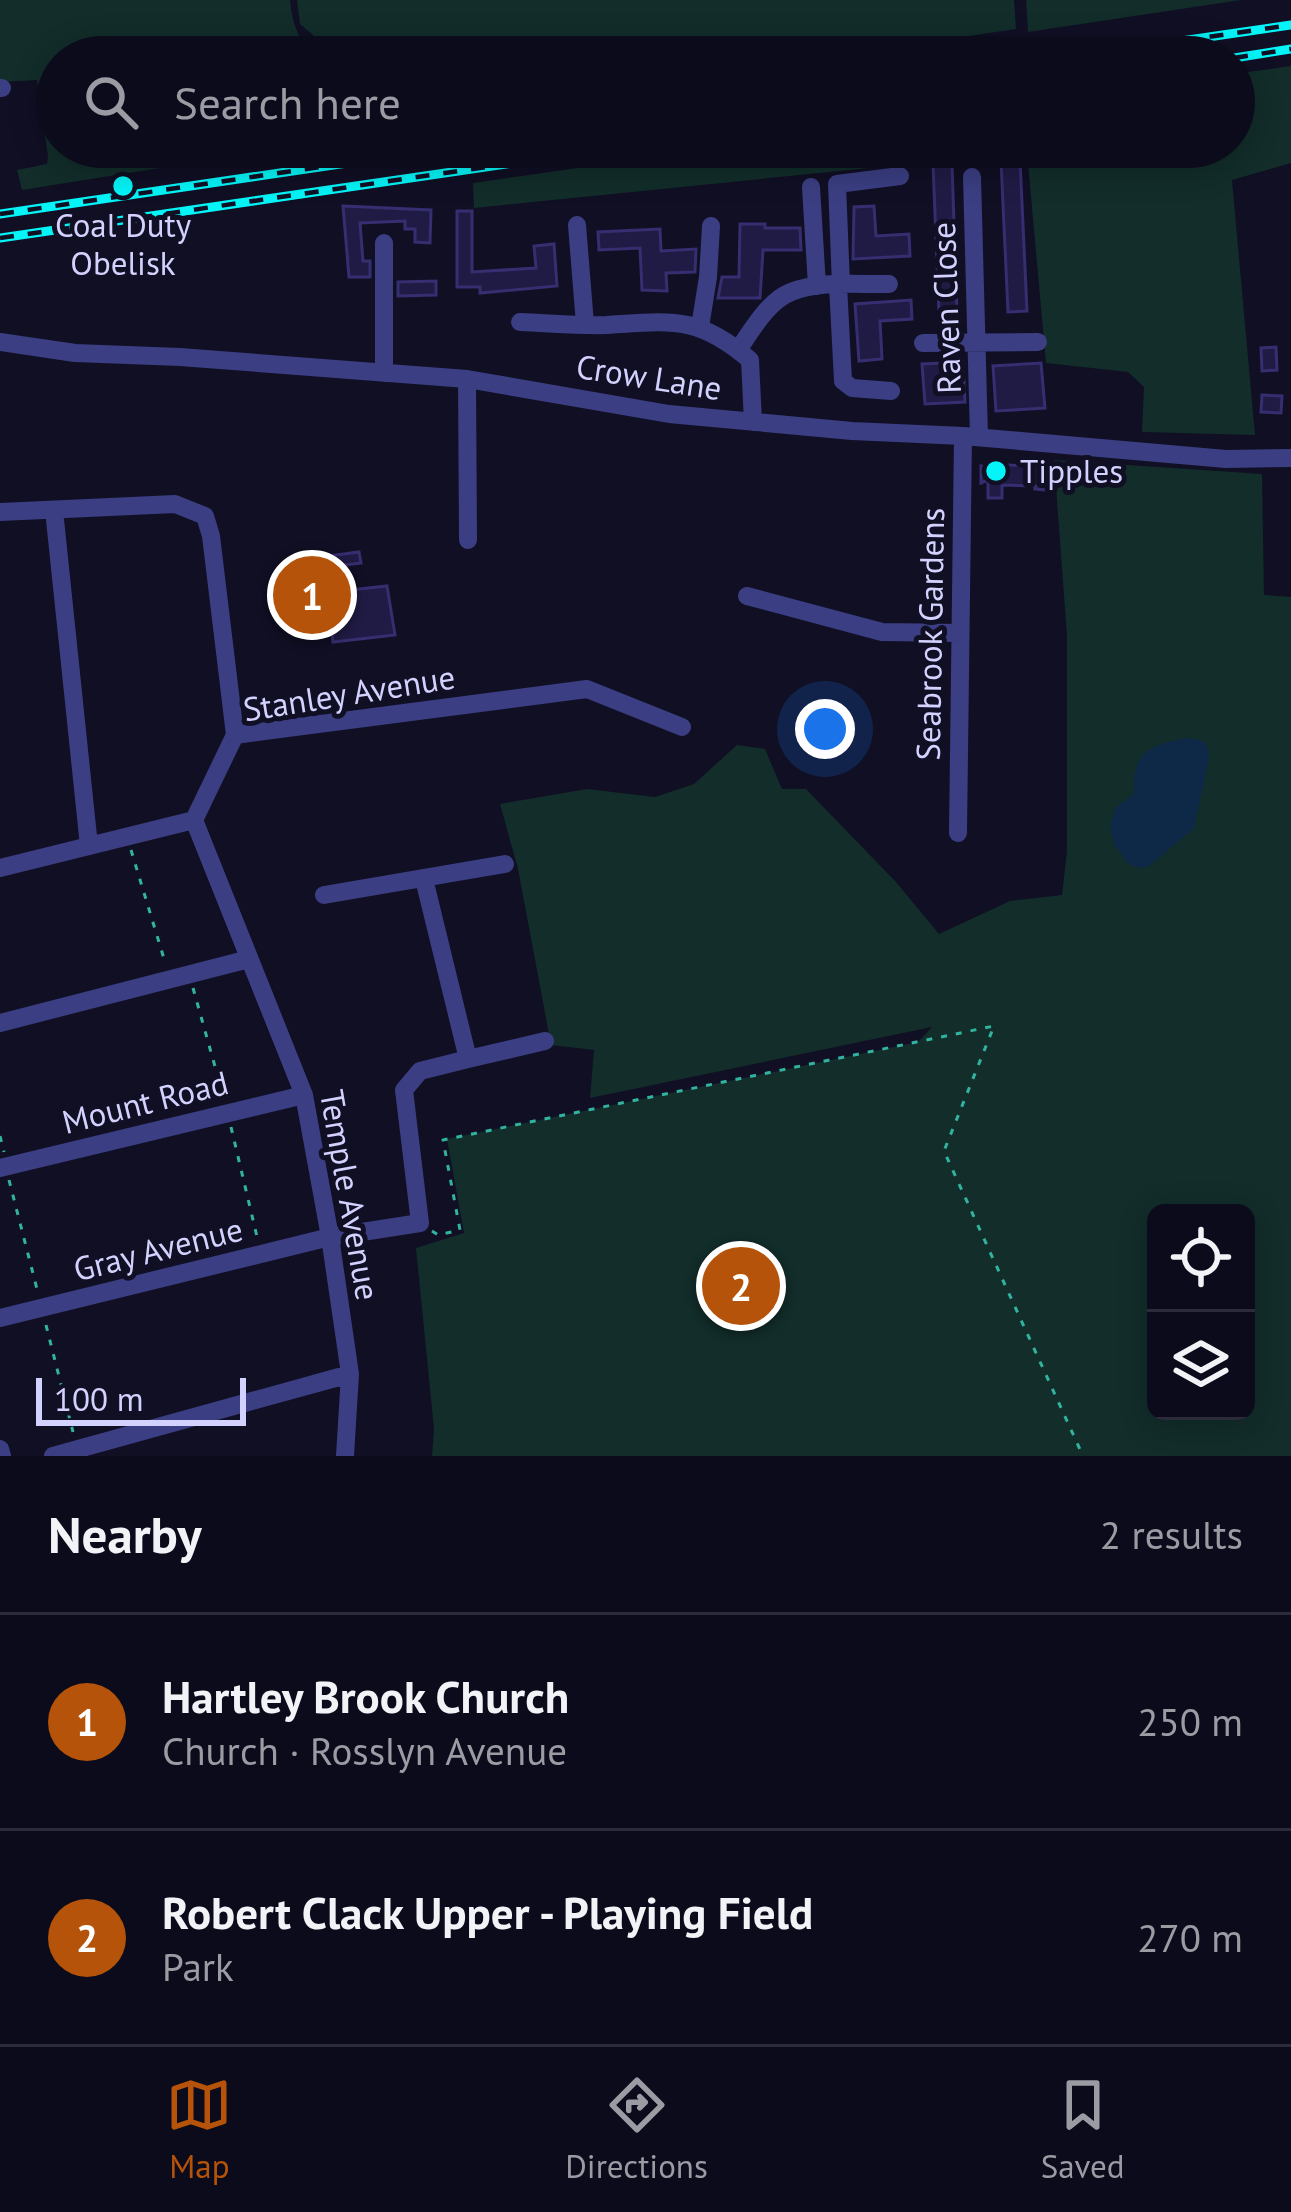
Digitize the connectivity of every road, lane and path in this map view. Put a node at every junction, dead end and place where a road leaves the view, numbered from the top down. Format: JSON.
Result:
{"nodes":[{"id":1,"x":900,"y":176,"type":"dead end"},
{"id":2,"x":972,"y":177,"type":"dead end"},
{"id":3,"x":811,"y":187,"type":"dead end"},
{"id":4,"x":577,"y":225,"type":"dead end"},
{"id":5,"x":711,"y":226,"type":"dead end"},
{"id":6,"x":385,"y":243,"type":"dead end"},
{"id":7,"x":890,"y":284,"type":"dead end"},
{"id":8,"x":839,"y":285,"type":"junction"},
{"id":9,"x":817,"y":286,"type":"junction"},
{"id":10,"x":520,"y":322,"type":"dead end"},
{"id":11,"x":585,"y":324,"type":"junction"},
{"id":12,"x":700,"y":327,"type":"junction"},
{"id":13,"x":976,"y":341,"type":"junction"},
{"id":14,"x":0,"y":342,"type":"edge"},
{"id":15,"x":1038,"y":342,"type":"dead end"},
{"id":16,"x":923,"y":343,"type":"dead end"},
{"id":17,"x":738,"y":350,"type":"junction"},
{"id":18,"x":384,"y":373,"type":"junction"},
{"id":19,"x":467,"y":379,"type":"junction"},
{"id":20,"x":891,"y":391,"type":"dead end"},
{"id":21,"x":752,"y":422,"type":"junction"},
{"id":22,"x":971,"y":437,"type":"junction"},
{"id":23,"x":1291,"y":458,"type":"edge"},
{"id":24,"x":54,"y":510,"type":"junction"},
{"id":25,"x":0,"y":512,"type":"edge"},
{"id":26,"x":468,"y":539,"type":"dead end"},
{"id":27,"x":747,"y":596,"type":"dead end"},
{"id":28,"x":959,"y":633,"type":"junction"},
{"id":29,"x":682,"y":727,"type":"dead end"},
{"id":30,"x":235,"y":735,"type":"junction"},
{"id":31,"x":194,"y":820,"type":"junction"},
{"id":32,"x":958,"y":833,"type":"dead end"},
{"id":33,"x":128,"y":837,"type":"junction"},
{"id":34,"x":89,"y":846,"type":"junction"},
{"id":35,"x":506,"y":864,"type":"dead end"},
{"id":36,"x":0,"y":868,"type":"edge"},
{"id":37,"x":424,"y":879,"type":"junction"},
{"id":38,"x":324,"y":895,"type":"dead end"},
{"id":39,"x":249,"y":959,"type":"junction"},
{"id":40,"x":180,"y":977,"type":"junction"},
{"id":41,"x":0,"y":1023,"type":"edge"},
{"id":42,"x":545,"y":1041,"type":"dead end"},
{"id":43,"x":468,"y":1059,"type":"junction"},
{"id":44,"x":304,"y":1095,"type":"junction"},
{"id":45,"x":228,"y":1113,"type":"junction"},
{"id":46,"x":3,"y":1168,"type":"edge"},
{"id":47,"x":420,"y":1223,"type":"junction"},
{"id":48,"x":330,"y":1237,"type":"junction"},
{"id":49,"x":262,"y":1254,"type":"junction"},
{"id":50,"x":42,"y":1308,"type":"junction"},
{"id":51,"x":0,"y":1318,"type":"edge"},
{"id":52,"x":350,"y":1374,"type":"junction"},
{"id":53,"x":77,"y":1449,"type":"junction"},
{"id":54,"x":53,"y":1456,"type":"edge"},
{"id":55,"x":345,"y":1456,"type":"edge"},
{"id":56,"x":1083,"y":1456,"type":"edge"}],
"edges":[{"from":1,"to":8,"type":"street"},
{"from":2,"to":13,"type":"street","name":"Raven Close"},
{"from":3,"to":9,"type":"street"},
{"from":4,"to":11,"type":"street"},
{"from":5,"to":12,"type":"street"},
{"from":6,"to":18,"type":"street"},
{"from":7,"to":8,"type":"street"},
{"from":8,"to":9,"type":"street"},
{"from":8,"to":20,"type":"street"},
{"from":9,"to":17,"type":"street"},
{"from":10,"to":11,"type":"street"},
{"from":11,"to":12,"type":"street"},
{"from":12,"to":17,"type":"street"},
{"from":13,"to":15,"type":"street"},
{"from":13,"to":16,"type":"street"},
{"from":13,"to":22,"type":"street","name":"Raven Close"},
{"from":14,"to":18,"type":"street","name":"Crow Lane"},
{"from":17,"to":21,"type":"street"},
{"from":18,"to":19,"type":"street","name":"Crow Lane"},
{"from":19,"to":21,"type":"street","name":"Crow Lane"},
{"from":19,"to":26,"type":"street"},
{"from":21,"to":22,"type":"street","name":"Crow Lane"},
{"from":22,"to":23,"type":"street","name":"Crow Lane"},
{"from":22,"to":28,"type":"street","name":"Seabrook Gardens"},
{"from":24,"to":25,"type":"street"},
{"from":24,"to":30,"type":"street"},
{"from":24,"to":34,"type":"street"},
{"from":27,"to":28,"type":"street"},
{"from":28,"to":32,"type":"street","name":"Seabrook Gardens"},
{"from":29,"to":30,"type":"street","name":"Stanley Avenue"},
{"from":30,"to":31,"type":"street","name":"Stanley Avenue"},
{"from":31,"to":33,"type":"street"},
{"from":31,"to":39,"type":"street","name":"Temple Avenue"},
{"from":33,"to":34,"type":"street"},
{"from":33,"to":40,"type":"path"},
{"from":34,"to":36,"type":"street"},
{"from":35,"to":37,"type":"street"},
{"from":37,"to":38,"type":"street"},
{"from":37,"to":43,"type":"street"},
{"from":39,"to":40,"type":"street"},
{"from":39,"to":44,"type":"street","name":"Temple Avenue"},
{"from":40,"to":41,"type":"street"},
{"from":40,"to":45,"type":"path"},
{"from":42,"to":43,"type":"street"},
{"from":43,"to":47,"type":"street"},
{"from":44,"to":45,"type":"street","name":"Mount Road"},
{"from":44,"to":48,"type":"street","name":"Temple Avenue"},
{"from":45,"to":46,"type":"street","name":"Mount Road"},
{"from":45,"to":49,"type":"path"},
{"from":46,"to":50,"type":"path"},
{"from":47,"to":48,"type":"street","name":"Gray Avenue"},
{"from":47,"to":56,"type":"path"},
{"from":48,"to":49,"type":"street","name":"Gray Avenue"},
{"from":48,"to":52,"type":"street","name":"Temple Avenue"},
{"from":49,"to":50,"type":"street","name":"Gray Avenue"},
{"from":50,"to":51,"type":"street","name":"Gray Avenue"},
{"from":50,"to":53,"type":"path"},
{"from":52,"to":53,"type":"street"},
{"from":52,"to":55,"type":"street","name":"Temple Avenue"},
{"from":53,"to":54,"type":"street"}]}
